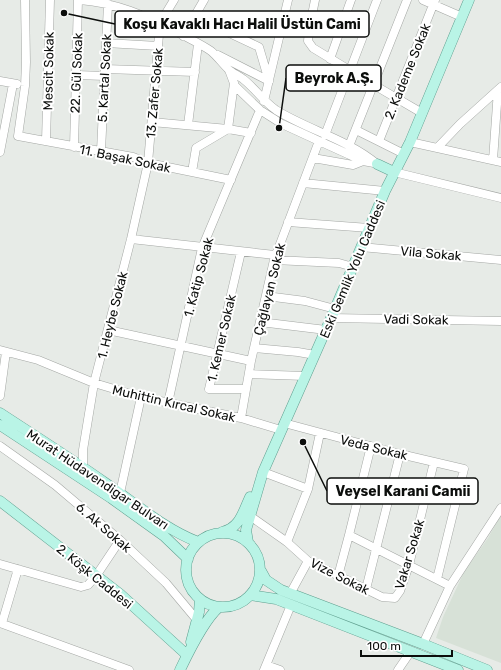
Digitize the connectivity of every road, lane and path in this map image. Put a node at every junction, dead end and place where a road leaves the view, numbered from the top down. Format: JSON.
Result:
{"nodes":[{"id":1,"x":25,"y":0,"type":"edge"},
{"id":2,"x":50,"y":0,"type":"edge"},
{"id":3,"x":79,"y":0,"type":"edge"},
{"id":4,"x":83,"y":0,"type":"edge"},
{"id":5,"x":174,"y":0,"type":"edge"},
{"id":6,"x":204,"y":0,"type":"edge"},
{"id":7,"x":288,"y":0,"type":"edge"},
{"id":8,"x":316,"y":0,"type":"edge"},
{"id":9,"x":351,"y":0,"type":"edge"},
{"id":10,"x":377,"y":0,"type":"edge"},
{"id":11,"x":407,"y":0,"type":"edge"},
{"id":12,"x":423,"y":0,"type":"edge"},
{"id":13,"x":470,"y":0,"type":"edge"},
{"id":14,"x":434,"y":2,"type":"edge"},
{"id":15,"x":108,"y":4,"type":"junction"},
{"id":16,"x":195,"y":17,"type":"junction"},
{"id":17,"x":462,"y":17,"type":"junction"},
{"id":18,"x":160,"y":24,"type":"junction"},
{"id":19,"x":184,"y":36,"type":"junction"},
{"id":20,"x":106,"y":43,"type":"junction"},
{"id":21,"x":198,"y":44,"type":"junction"},
{"id":22,"x":158,"y":46,"type":"junction"},
{"id":23,"x":212,"y":51,"type":"junction"},
{"id":24,"x":330,"y":59,"type":"junction"},
{"id":25,"x":156,"y":70,"type":"junction"},
{"id":26,"x":229,"y":70,"type":"junction"},
{"id":27,"x":350,"y":71,"type":"junction"},
{"id":28,"x":105,"y":72,"type":"junction"},
{"id":29,"x":195,"y":72,"type":"junction"},
{"id":30,"x":76,"y":75,"type":"junction"},
{"id":31,"x":268,"y":81,"type":"junction"},
{"id":32,"x":0,"y":82,"type":"edge"},
{"id":33,"x":234,"y":83,"type":"junction"},
{"id":34,"x":13,"y":84,"type":"junction"},
{"id":35,"x":374,"y":85,"type":"junction"},
{"id":36,"x":25,"y":86,"type":"junction"},
{"id":37,"x":499,"y":88,"type":"edge"},
{"id":38,"x":396,"y":98,"type":"junction"},
{"id":39,"x":264,"y":100,"type":"junction"},
{"id":40,"x":260,"y":110,"type":"junction"},
{"id":41,"x":422,"y":113,"type":"junction"},
{"id":42,"x":152,"y":122,"type":"junction"},
{"id":43,"x":188,"y":124,"type":"junction"},
{"id":44,"x":228,"y":129,"type":"junction"},
{"id":45,"x":356,"y":130,"type":"junction"},
{"id":46,"x":251,"y":133,"type":"junction"},
{"id":47,"x":322,"y":138,"type":"junction"},
{"id":48,"x":46,"y":141,"type":"junction"},
{"id":49,"x":379,"y":141,"type":"junction"},
{"id":50,"x":410,"y":142,"type":"junction"},
{"id":51,"x":349,"y":146,"type":"junction"},
{"id":52,"x":74,"y":147,"type":"junction"},
{"id":53,"x":438,"y":147,"type":"junction"},
{"id":54,"x":101,"y":151,"type":"junction"},
{"id":55,"x":0,"y":152,"type":"edge"},
{"id":56,"x":404,"y":154,"type":"junction"},
{"id":57,"x":313,"y":158,"type":"junction"},
{"id":58,"x":364,"y":158,"type":"junction"},
{"id":59,"x":497,"y":161,"type":"edge"},
{"id":60,"x":148,"y":163,"type":"junction"},
{"id":61,"x":377,"y":164,"type":"joint"},
{"id":62,"x":192,"y":172,"type":"junction"},
{"id":63,"x":394,"y":172,"type":"junction"},
{"id":64,"x":231,"y":180,"type":"junction"},
{"id":65,"x":303,"y":183,"type":"junction"},
{"id":66,"x":385,"y":191,"type":"junction"},
{"id":67,"x":501,"y":198,"type":"edge"},
{"id":68,"x":288,"y":222,"type":"junction"},
{"id":69,"x":369,"y":228,"type":"junction"},
{"id":70,"x":131,"y":239,"type":"junction"},
{"id":71,"x":361,"y":247,"type":"junction"},
{"id":72,"x":202,"y":248,"type":"junction"},
{"id":73,"x":241,"y":252,"type":"junction"},
{"id":74,"x":274,"y":258,"type":"junction"},
{"id":75,"x":501,"y":260,"type":"edge"},
{"id":76,"x":353,"y":267,"type":"junction"},
{"id":77,"x":266,"y":296,"type":"junction"},
{"id":78,"x":333,"y":314,"type":"junction"},
{"id":79,"x":501,"y":321,"type":"edge"},
{"id":80,"x":260,"y":322,"type":"junction"},
{"id":81,"x":108,"y":330,"type":"junction"},
{"id":82,"x":326,"y":330,"type":"junction"},
{"id":83,"x":181,"y":345,"type":"junction"},
{"id":84,"x":254,"y":348,"type":"junction"},
{"id":85,"x":3,"y":351,"type":"edge"},
{"id":86,"x":217,"y":354,"type":"junction"},
{"id":87,"x":315,"y":355,"type":"junction"},
{"id":88,"x":251,"y":361,"type":"junction"},
{"id":89,"x":249,"y":374,"type":"junction"},
{"id":90,"x":306,"y":376,"type":"junction"},
{"id":91,"x":94,"y":383,"type":"junction"},
{"id":92,"x":246,"y":389,"type":"junction"},
{"id":93,"x":0,"y":396,"type":"edge"},
{"id":94,"x":141,"y":397,"type":"junction"},
{"id":95,"x":168,"y":403,"type":"junction"},
{"id":96,"x":0,"y":413,"type":"edge"},
{"id":97,"x":241,"y":418,"type":"junction"},
{"id":98,"x":0,"y":425,"type":"edge"},
{"id":99,"x":283,"y":427,"type":"junction"},
{"id":100,"x":320,"y":433,"type":"junction"},
{"id":101,"x":0,"y":446,"type":"edge"},
{"id":102,"x":371,"y":446,"type":"junction"},
{"id":103,"x":400,"y":454,"type":"junction"},
{"id":104,"x":434,"y":462,"type":"junction"},
{"id":105,"x":83,"y":468,"type":"junction"},
{"id":106,"x":263,"y":472,"type":"junction"},
{"id":107,"x":308,"y":489,"type":"junction"},
{"id":108,"x":120,"y":493,"type":"junction"},
{"id":109,"x":0,"y":501,"type":"edge"},
{"id":110,"x":501,"y":508,"type":"edge"},
{"id":111,"x":250,"y":516,"type":"junction"},
{"id":112,"x":218,"y":533,"type":"junction"},
{"id":113,"x":349,"y":535,"type":"junction"},
{"id":114,"x":120,"y":540,"type":"junction"},
{"id":115,"x":198,"y":542,"type":"junction"},
{"id":116,"x":248,"y":542,"type":"junction"},
{"id":117,"x":287,"y":542,"type":"junction"},
{"id":118,"x":377,"y":549,"type":"junction"},
{"id":119,"x":188,"y":559,"type":"junction"},
{"id":120,"x":308,"y":561,"type":"junction"},
{"id":121,"x":0,"y":564,"type":"edge"},
{"id":122,"x":409,"y":565,"type":"junction"},
{"id":123,"x":18,"y":569,"type":"junction"},
{"id":124,"x":261,"y":571,"type":"junction"},
{"id":125,"x":96,"y":576,"type":"junction"},
{"id":126,"x":338,"y":576,"type":"junction"},
{"id":127,"x":437,"y":580,"type":"junction"},
{"id":128,"x":450,"y":586,"type":"junction"},
{"id":129,"x":366,"y":589,"type":"junction"},
{"id":130,"x":290,"y":594,"type":"junction"},
{"id":131,"x":250,"y":595,"type":"junction"},
{"id":132,"x":395,"y":598,"type":"joint"},
{"id":133,"x":200,"y":600,"type":"junction"},
{"id":134,"x":291,"y":605,"type":"junction"},
{"id":135,"x":219,"y":607,"type":"junction"},
{"id":136,"x":197,"y":620,"type":"junction"},
{"id":137,"x":1,"y":623,"type":"edge"},
{"id":138,"x":423,"y":644,"type":"junction"},
{"id":139,"x":410,"y":651,"type":"junction"},
{"id":140,"x":187,"y":655,"type":"junction"},
{"id":141,"x":265,"y":667,"type":"edge"},
{"id":142,"x":128,"y":670,"type":"edge"},
{"id":143,"x":180,"y":670,"type":"edge"},
{"id":144,"x":280,"y":670,"type":"edge"},
{"id":145,"x":398,"y":670,"type":"edge"},
{"id":146,"x":458,"y":670,"type":"edge"},
{"id":147,"x":487,"y":670,"type":"edge"}],
"edges":[{"from":1,"to":36,"type":"street"},
{"from":2,"to":48,"type":"street","name":"Mescit Sokak"},
{"from":3,"to":4,"type":"street"},
{"from":3,"to":30,"type":"street","name":"22. Gül Sokak"},
{"from":4,"to":15,"type":"street"},
{"from":5,"to":18,"type":"street"},
{"from":6,"to":16,"type":"street"},
{"from":7,"to":31,"type":"street"},
{"from":8,"to":24,"type":"street"},
{"from":9,"to":24,"type":"street"},
{"from":10,"to":27,"type":"street","name":"Çağlayan Sokak"},
{"from":11,"to":35,"type":"street"},
{"from":12,"to":14,"type":"street"},
{"from":13,"to":17,"type":"main road","name":"Eski Gemlik Yolu Caddesi"},
{"from":14,"to":17,"type":"street"},
{"from":14,"to":38,"type":"street","name":"2. Kademe Sokak"},
{"from":15,"to":18,"type":"street"},
{"from":15,"to":20,"type":"street","name":"5. Kartal Sokak"},
{"from":16,"to":19,"type":"street"},
{"from":16,"to":31,"type":"street"},
{"from":17,"to":41,"type":"main road","name":"Eski Gemlik Yolu Caddesi"},
{"from":18,"to":19,"type":"street"},
{"from":18,"to":22,"type":"street","name":"13. Zafer Sokak"},
{"from":19,"to":21,"type":"street"},
{"from":20,"to":22,"type":"street"},
{"from":20,"to":28,"type":"street","name":"5. Kartal Sokak"},
{"from":21,"to":23,"type":"street"},
{"from":21,"to":29,"type":"street"},
{"from":22,"to":25,"type":"street","name":"13. Zafer Sokak"},
{"from":23,"to":26,"type":"street"},
{"from":23,"to":31,"type":"street"},
{"from":24,"to":27,"type":"street"},
{"from":25,"to":28,"type":"street"},
{"from":25,"to":29,"type":"street"},
{"from":25,"to":42,"type":"street","name":"13. Zafer Sokak"},
{"from":26,"to":33,"type":"street"},
{"from":26,"to":39,"type":"street"},
{"from":27,"to":35,"type":"street"},
{"from":27,"to":47,"type":"street","name":"Çağlayan Sokak"},
{"from":28,"to":30,"type":"street"},
{"from":28,"to":54,"type":"street","name":"5. Kartal Sokak"},
{"from":29,"to":43,"type":"street"},
{"from":30,"to":52,"type":"street","name":"22. Gül Sokak"},
{"from":31,"to":39,"type":"street"},
{"from":32,"to":34,"type":"street"},
{"from":33,"to":40,"type":"street"},
{"from":33,"to":44,"type":"street"},
{"from":34,"to":36,"type":"street"},
{"from":34,"to":55,"type":"street"},
{"from":35,"to":38,"type":"street"},
{"from":35,"to":45,"type":"street"},
{"from":36,"to":48,"type":"street","name":"11. Başak Sokak"},
{"from":37,"to":53,"type":"street"},
{"from":37,"to":59,"type":"street"},
{"from":38,"to":41,"type":"street"},
{"from":38,"to":49,"type":"street","name":"2. Kademe Sokak"},
{"from":39,"to":47,"type":"street"},
{"from":40,"to":46,"type":"street","name":"1. Katip Sokak"},
{"from":40,"to":47,"type":"street"},
{"from":41,"to":50,"type":"main road","name":"Eski Gemlik Yolu Caddesi"},
{"from":42,"to":43,"type":"street"},
{"from":42,"to":60,"type":"street","name":"13. Zafer Sokak"},
{"from":43,"to":44,"type":"street"},
{"from":44,"to":46,"type":"street"},
{"from":44,"to":62,"type":"street"},
{"from":45,"to":49,"type":"street"},
{"from":45,"to":51,"type":"street"},
{"from":46,"to":64,"type":"street","name":"1. Katip Sokak"},
{"from":47,"to":51,"type":"street"},
{"from":47,"to":57,"type":"street","name":"Çağlayan Sokak"},
{"from":47,"to":58,"type":"street"},
{"from":48,"to":52,"type":"street","name":"11. Başak Sokak"},
{"from":49,"to":56,"type":"street"},
{"from":50,"to":53,"type":"street"},
{"from":50,"to":56,"type":"main road","name":"Eski Gemlik Yolu Caddesi"},
{"from":51,"to":58,"type":"street"},
{"from":52,"to":54,"type":"street","name":"11. Başak Sokak"},
{"from":53,"to":59,"type":"street"},
{"from":54,"to":60,"type":"street","name":"11. Başak Sokak"},
{"from":56,"to":63,"type":"main road","name":"Eski Gemlik Yolu Caddesi"},
{"from":57,"to":58,"type":"street"},
{"from":57,"to":65,"type":"street","name":"Çağlayan Sokak"},
{"from":58,"to":61,"type":"street"},
{"from":60,"to":62,"type":"street","name":"11. Başak Sokak"},
{"from":60,"to":70,"type":"street","name":"1. Heybe Sokak"},
{"from":61,"to":63,"type":"main road"},
{"from":62,"to":64,"type":"street","name":"11. Başak Sokak"},
{"from":63,"to":66,"type":"main road","name":"Eski Gemlik Yolu Caddesi"},
{"from":63,"to":67,"type":"street"},
{"from":64,"to":72,"type":"street","name":"1. Katip Sokak"},
{"from":65,"to":66,"type":"street"},
{"from":65,"to":68,"type":"street","name":"Çağlayan Sokak"},
{"from":66,"to":69,"type":"main road","name":"Eski Gemlik Yolu Caddesi"},
{"from":68,"to":69,"type":"street"},
{"from":68,"to":74,"type":"street","name":"Çağlayan Sokak"},
{"from":69,"to":71,"type":"main road","name":"Eski Gemlik Yolu Caddesi"},
{"from":70,"to":72,"type":"street"},
{"from":70,"to":81,"type":"street","name":"1. Heybe Sokak"},
{"from":71,"to":75,"type":"street","name":"Vila Sokak"},
{"from":71,"to":76,"type":"main road","name":"Eski Gemlik Yolu Caddesi"},
{"from":72,"to":73,"type":"street"},
{"from":72,"to":83,"type":"street","name":"1. Katip Sokak"},
{"from":73,"to":74,"type":"street"},
{"from":73,"to":86,"type":"street","name":"1. Kemer Sokak"},
{"from":74,"to":76,"type":"street"},
{"from":74,"to":77,"type":"street","name":"Çağlayan Sokak"},
{"from":76,"to":78,"type":"main road","name":"Eski Gemlik Yolu Caddesi"},
{"from":77,"to":78,"type":"street","name":"Vadi Sokak"},
{"from":77,"to":80,"type":"street","name":"Çağlayan Sokak"},
{"from":78,"to":79,"type":"street","name":"Vadi Sokak"},
{"from":78,"to":82,"type":"main road","name":"Eski Gemlik Yolu Caddesi"},
{"from":80,"to":82,"type":"street"},
{"from":80,"to":84,"type":"street","name":"Çağlayan Sokak"},
{"from":81,"to":83,"type":"street"},
{"from":81,"to":91,"type":"street","name":"1. Heybe Sokak"},
{"from":82,"to":87,"type":"main road","name":"Eski Gemlik Yolu Caddesi"},
{"from":83,"to":86,"type":"street"},
{"from":83,"to":95,"type":"street","name":"1. Katip Sokak"},
{"from":84,"to":87,"type":"street"},
{"from":84,"to":88,"type":"street","name":"Çağlayan Sokak"},
{"from":85,"to":91,"type":"street","name":"Muhittin Kırcal Sokak"},
{"from":85,"to":93,"type":"street"},
{"from":86,"to":88,"type":"street"},
{"from":86,"to":92,"type":"street","name":"1. Kemer Sokak"},
{"from":87,"to":90,"type":"main road","name":"Eski Gemlik Yolu Caddesi"},
{"from":88,"to":89,"type":"street","name":"Çağlayan Sokak"},
{"from":89,"to":90,"type":"street"},
{"from":89,"to":92,"type":"street","name":"Çağlayan Sokak"},
{"from":90,"to":99,"type":"main road","name":"Eski Gemlik Yolu Caddesi"},
{"from":91,"to":94,"type":"street","name":"Muhittin Kırcal Sokak"},
{"from":91,"to":105,"type":"street","name":"1. Heybe Sokak"},
{"from":92,"to":97,"type":"street","name":"Çağlayan Sokak"},
{"from":94,"to":95,"type":"street","name":"Muhittin Kırcal Sokak"},
{"from":94,"to":108,"type":"street"},
{"from":95,"to":97,"type":"street","name":"Muhittin Kırcal Sokak"},
{"from":96,"to":105,"type":"main road","name":"Murat Hüdavendigar Bulvarı"},
{"from":97,"to":99,"type":"street","name":"Muhittin Kırcal Sokak"},
{"from":98,"to":119,"type":"main road","name":"Murat Hüdavendigar Bulvarı"},
{"from":99,"to":100,"type":"street","name":"Veda Sokak"},
{"from":99,"to":106,"type":"main road","name":"Eski Gemlik Yolu Caddesi"},
{"from":100,"to":102,"type":"street","name":"Veda Sokak"},
{"from":100,"to":107,"type":"street"},
{"from":101,"to":114,"type":"street","name":"6. Ak Sokak"},
{"from":102,"to":103,"type":"street","name":"Veda Sokak"},
{"from":102,"to":113,"type":"street"},
{"from":103,"to":104,"type":"street","name":"Veda Sokak"},
{"from":103,"to":118,"type":"street"},
{"from":104,"to":122,"type":"street","name":"Vakar Sokak"},
{"from":104,"to":127,"type":"street","name":"Veda Sokak"},
{"from":105,"to":108,"type":"main road","name":"Murat Hüdavendigar Bulvarı"},
{"from":106,"to":107,"type":"street"},
{"from":106,"to":111,"type":"main road","name":"Eski Gemlik Yolu Caddesi"},
{"from":106,"to":112,"type":"main road"},
{"from":107,"to":117,"type":"street"},
{"from":108,"to":115,"type":"main road","name":"Murat Hüdavendigar Bulvarı"},
{"from":109,"to":125,"type":"main road","name":"2. Köşk Caddesi"},
{"from":110,"to":128,"type":"street"},
{"from":111,"to":116,"type":"main road","name":"Eski Gemlik Yolu Caddesi"},
{"from":111,"to":117,"type":"street","name":"Vize Sokak"},
{"from":112,"to":115,"type":"main road"},
{"from":112,"to":116,"type":"main road"},
{"from":113,"to":118,"type":"street"},
{"from":113,"to":126,"type":"street"},
{"from":114,"to":125,"type":"street"},
{"from":114,"to":136,"type":"street","name":"6. Ak Sokak"},
{"from":115,"to":119,"type":"main road"},
{"from":116,"to":124,"type":"main road"},
{"from":117,"to":120,"type":"street","name":"Vize Sokak"},
{"from":118,"to":122,"type":"street"},
{"from":118,"to":129,"type":"street"},
{"from":119,"to":133,"type":"main road"},
{"from":120,"to":126,"type":"street","name":"Vize Sokak"},
{"from":120,"to":130,"type":"street"},
{"from":121,"to":123,"type":"street"},
{"from":122,"to":127,"type":"street"},
{"from":122,"to":132,"type":"street","name":"Vakar Sokak"},
{"from":123,"to":125,"type":"street"},
{"from":123,"to":137,"type":"street"},
{"from":124,"to":130,"type":"main road"},
{"from":124,"to":131,"type":"main road"},
{"from":125,"to":140,"type":"main road","name":"2. Köşk Caddesi"},
{"from":126,"to":129,"type":"street","name":"Vize Sokak"},
{"from":127,"to":128,"type":"street"},
{"from":128,"to":138,"type":"street"},
{"from":129,"to":132,"type":"street","name":"Vize Sokak"},
{"from":130,"to":138,"type":"main road"},
{"from":131,"to":134,"type":"main road"},
{"from":131,"to":135,"type":"main road"},
{"from":133,"to":135,"type":"main road"},
{"from":133,"to":136,"type":"main road"},
{"from":134,"to":139,"type":"main road"},
{"from":134,"to":141,"type":"street"},
{"from":135,"to":140,"type":"main road"},
{"from":136,"to":140,"type":"main road"},
{"from":137,"to":142,"type":"street"},
{"from":138,"to":147,"type":"main road"},
{"from":139,"to":145,"type":"street"},
{"from":139,"to":146,"type":"main road"},
{"from":140,"to":143,"type":"main road"},
{"from":141,"to":144,"type":"street"}]}
